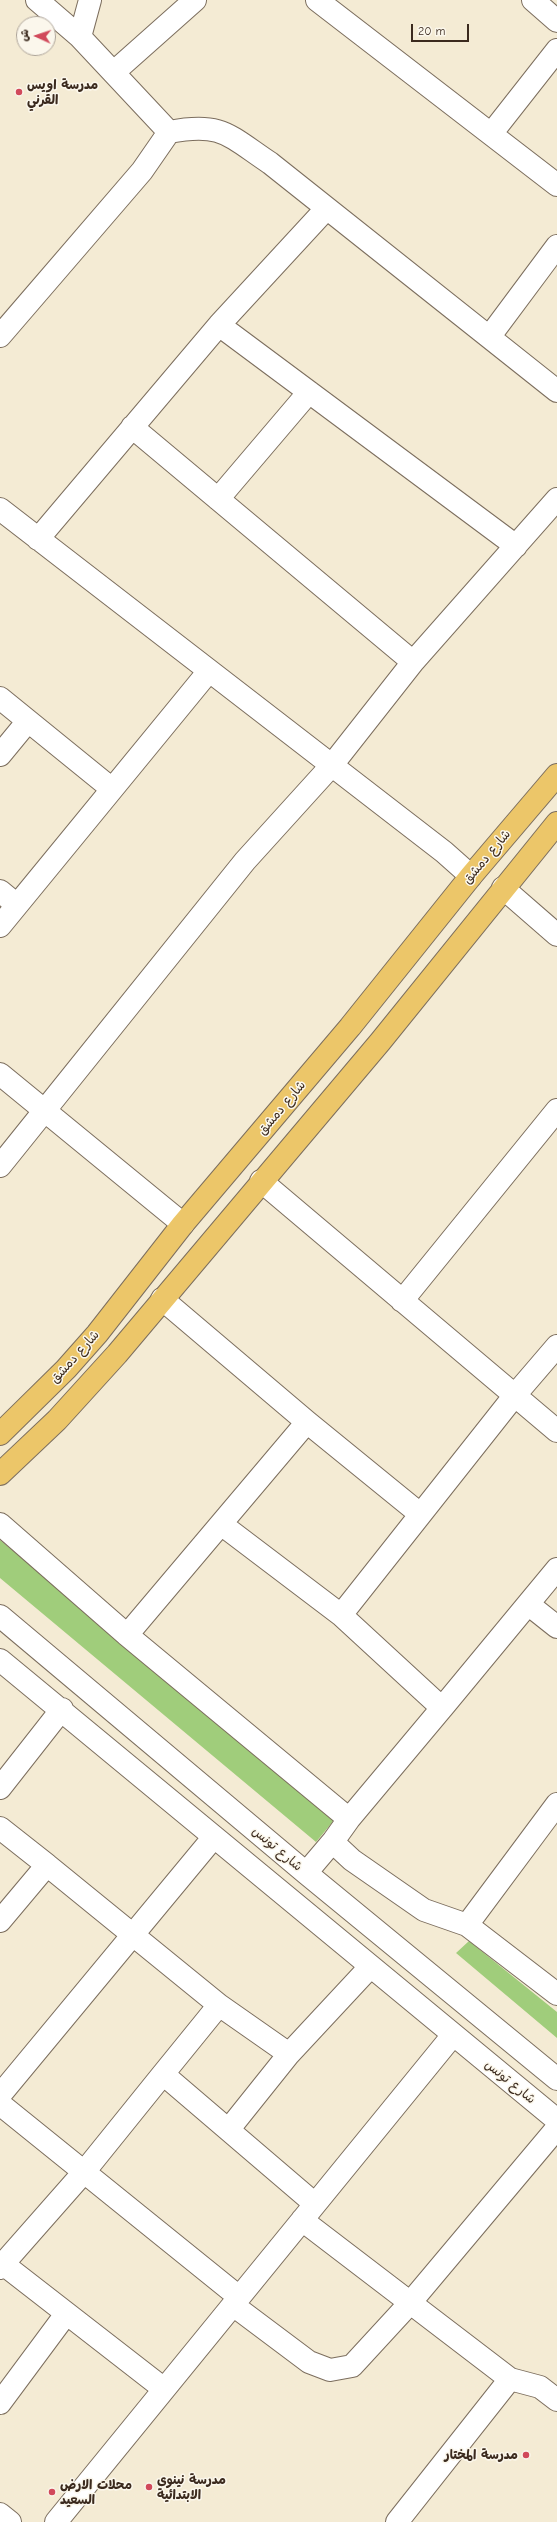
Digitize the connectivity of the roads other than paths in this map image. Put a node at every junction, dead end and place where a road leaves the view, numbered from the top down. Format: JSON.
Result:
{"nodes":[{"id":1,"x":37,"y":0,"type":"edge"},
{"id":2,"x":90,"y":0,"type":"edge"},
{"id":3,"x":195,"y":0,"type":"edge"},
{"id":4,"x":317,"y":0,"type":"edge"},
{"id":5,"x":533,"y":0,"type":"edge"},
{"id":6,"x":557,"y":21,"type":"edge"},
{"id":7,"x":80,"y":37,"type":"junction"},
{"id":8,"x":557,"y":50,"type":"edge"},
{"id":9,"x":114,"y":72,"type":"junction"},
{"id":10,"x":169,"y":132,"type":"junction"},
{"id":11,"x":491,"y":134,"type":"junction"},
{"id":12,"x":557,"y":185,"type":"edge"},
{"id":13,"x":326,"y":209,"type":"junction"},
{"id":14,"x":557,"y":246,"type":"edge"},
{"id":15,"x":219,"y":324,"type":"junction"},
{"id":16,"x":0,"y":336,"type":"edge"},
{"id":17,"x":490,"y":336,"type":"junction"},
{"id":18,"x":557,"y":391,"type":"edge"},
{"id":19,"x":309,"y":392,"type":"junction"},
{"id":20,"x":132,"y":427,"type":"junction"},
{"id":21,"x":218,"y":499,"type":"junction"},
{"id":22,"x":557,"y":499,"type":"edge"},
{"id":23,"x":0,"y":509,"type":"edge"},
{"id":24,"x":38,"y":539,"type":"junction"},
{"id":25,"x":516,"y":546,"type":"junction"},
{"id":26,"x":414,"y":662,"type":"junction"},
{"id":27,"x":209,"y":671,"type":"junction"},
{"id":28,"x":0,"y":698,"type":"edge"},
{"id":29,"x":28,"y":722,"type":"junction"},
{"id":30,"x":0,"y":755,"type":"edge"},
{"id":31,"x":332,"y":765,"type":"junction"},
{"id":32,"x":557,"y":775,"type":"edge"},
{"id":33,"x":112,"y":789,"type":"junction"},
{"id":34,"x":557,"y":823,"type":"edge"},
{"id":35,"x":471,"y":876,"type":"junction"},
{"id":36,"x":503,"y":888,"type":"junction"},
{"id":37,"x":0,"y":891,"type":"edge"},
{"id":38,"x":17,"y":905,"type":"junction"},
{"id":39,"x":0,"y":926,"type":"edge"},
{"id":40,"x":557,"y":935,"type":"edge"},
{"id":41,"x":0,"y":1074,"type":"edge"},
{"id":42,"x":45,"y":1110,"type":"junction"},
{"id":43,"x":557,"y":1110,"type":"edge"},
{"id":44,"x":0,"y":1166,"type":"edge"},
{"id":45,"x":261,"y":1181,"type":"junction"},
{"id":46,"x":183,"y":1224,"type":"junction"},
{"id":47,"x":162,"y":1299,"type":"junction"},
{"id":48,"x":402,"y":1301,"type":"junction"},
{"id":49,"x":557,"y":1346,"type":"edge"},
{"id":50,"x":515,"y":1395,"type":"junction"},
{"id":51,"x":307,"y":1422,"type":"junction"},
{"id":52,"x":557,"y":1431,"type":"edge"},
{"id":53,"x":0,"y":1434,"type":"edge"},
{"id":54,"x":0,"y":1474,"type":"edge"},
{"id":55,"x":420,"y":1514,"type":"junction"},
{"id":56,"x":0,"y":1524,"type":"edge"},
{"id":57,"x":221,"y":1524,"type":"junction"},
{"id":58,"x":557,"y":1569,"type":"edge"},
{"id":59,"x":528,"y":1604,"type":"junction"},
{"id":60,"x":341,"y":1615,"type":"junction"},
{"id":61,"x":0,"y":1616,"type":"edge"},
{"id":62,"x":557,"y":1627,"type":"edge"},
{"id":63,"x":127,"y":1635,"type":"junction"},
{"id":64,"x":0,"y":1660,"type":"edge"},
{"id":65,"x":442,"y":1708,"type":"junction"},
{"id":66,"x":62,"y":1709,"type":"junction"},
{"id":67,"x":0,"y":1788,"type":"edge"},
{"id":68,"x":557,"y":1804,"type":"edge"},
{"id":69,"x":349,"y":1818,"type":"junction"},
{"id":70,"x":0,"y":1828,"type":"edge"},
{"id":71,"x":213,"y":1838,"type":"junction"},
{"id":72,"x":334,"y":1840,"type":"junction"},
{"id":73,"x":47,"y":1865,"type":"junction"},
{"id":74,"x":306,"y":1873,"type":"junction"},
{"id":75,"x":0,"y":1921,"type":"edge"},
{"id":76,"x":467,"y":1925,"type":"junction"},
{"id":77,"x":133,"y":1935,"type":"junction"},
{"id":78,"x":370,"y":1967,"type":"junction"},
{"id":79,"x":557,"y":1994,"type":"edge"},
{"id":80,"x":220,"y":2005,"type":"junction"},
{"id":81,"x":453,"y":2035,"type":"junction"},
{"id":82,"x":289,"y":2054,"type":"junction"},
{"id":83,"x":163,"y":2074,"type":"junction"},
{"id":84,"x":557,"y":2080,"type":"edge"},
{"id":85,"x":0,"y":2095,"type":"edge"},
{"id":86,"x":0,"y":2104,"type":"edge"},
{"id":87,"x":557,"y":2120,"type":"edge"},
{"id":88,"x":557,"y":2128,"type":"edge"},
{"id":89,"x":229,"y":2129,"type":"junction"},
{"id":90,"x":84,"y":2172,"type":"junction"},
{"id":91,"x":309,"y":2212,"type":"junction"},
{"id":92,"x":2,"y":2266,"type":"edge"},
{"id":93,"x":236,"y":2301,"type":"junction"},
{"id":94,"x":410,"y":2303,"type":"junction"},
{"id":95,"x":66,"y":2314,"type":"junction"},
{"id":96,"x":510,"y":2379,"type":"junction"},
{"id":97,"x":6,"y":2380,"type":"edge"},
{"id":98,"x":164,"y":2389,"type":"junction"},
{"id":99,"x":557,"y":2400,"type":"edge"},
{"id":100,"x":0,"y":2403,"type":"edge"},
{"id":101,"x":0,"y":2514,"type":"edge"},
{"id":102,"x":10,"y":2522,"type":"edge"},
{"id":103,"x":56,"y":2522,"type":"edge"},
{"id":104,"x":397,"y":2522,"type":"edge"}],
"edges":[{"from":1,"to":7,"type":"street"},
{"from":2,"to":7,"type":"street"},
{"from":3,"to":9,"type":"street"},
{"from":4,"to":11,"type":"street"},
{"from":5,"to":6,"type":"street"},
{"from":7,"to":9,"type":"street"},
{"from":8,"to":11,"type":"street"},
{"from":9,"to":10,"type":"street"},
{"from":10,"to":13,"type":"street"},
{"from":10,"to":16,"type":"street"},
{"from":11,"to":12,"type":"street"},
{"from":13,"to":15,"type":"street"},
{"from":13,"to":17,"type":"street"},
{"from":14,"to":17,"type":"street"},
{"from":15,"to":19,"type":"street"},
{"from":15,"to":20,"type":"street"},
{"from":17,"to":18,"type":"street"},
{"from":19,"to":21,"type":"street"},
{"from":19,"to":25,"type":"street"},
{"from":20,"to":21,"type":"street"},
{"from":20,"to":24,"type":"street"},
{"from":21,"to":26,"type":"street"},
{"from":22,"to":25,"type":"street"},
{"from":23,"to":24,"type":"street"},
{"from":24,"to":27,"type":"street"},
{"from":25,"to":26,"type":"street"},
{"from":26,"to":31,"type":"street"},
{"from":27,"to":31,"type":"street"},
{"from":27,"to":33,"type":"street"},
{"from":28,"to":29,"type":"street"},
{"from":29,"to":30,"type":"street"},
{"from":29,"to":33,"type":"street"},
{"from":31,"to":35,"type":"street"},
{"from":31,"to":42,"type":"street"},
{"from":32,"to":35,"type":"main road","name":"شارع دمشق"},
{"from":33,"to":38,"type":"street"},
{"from":34,"to":36,"type":"main road"},
{"from":35,"to":46,"type":"main road","name":"شارع دمشق"},
{"from":36,"to":40,"type":"street"},
{"from":36,"to":45,"type":"main road"},
{"from":37,"to":38,"type":"street"},
{"from":38,"to":39,"type":"street"},
{"from":41,"to":42,"type":"street"},
{"from":42,"to":44,"type":"street"},
{"from":42,"to":46,"type":"street"},
{"from":43,"to":48,"type":"street"},
{"from":45,"to":47,"type":"main road"},
{"from":45,"to":48,"type":"street"},
{"from":46,"to":53,"type":"main road","name":"شارع دمشق"},
{"from":47,"to":51,"type":"street"},
{"from":47,"to":54,"type":"main road"},
{"from":48,"to":50,"type":"street"},
{"from":49,"to":50,"type":"street"},
{"from":50,"to":52,"type":"street"},
{"from":50,"to":55,"type":"street"},
{"from":51,"to":55,"type":"street"},
{"from":51,"to":57,"type":"street"},
{"from":55,"to":60,"type":"street"},
{"from":56,"to":63,"type":"street"},
{"from":57,"to":60,"type":"street"},
{"from":57,"to":63,"type":"street"},
{"from":58,"to":59,"type":"street"},
{"from":59,"to":62,"type":"street"},
{"from":59,"to":65,"type":"street"},
{"from":60,"to":65,"type":"street"},
{"from":61,"to":74,"type":"street","name":"شارع تونس"},
{"from":63,"to":69,"type":"street"},
{"from":64,"to":66,"type":"street","name":"شارع تونس"},
{"from":65,"to":69,"type":"street"},
{"from":66,"to":67,"type":"street"},
{"from":66,"to":71,"type":"street","name":"شارع تونس"},
{"from":68,"to":76,"type":"street"},
{"from":69,"to":72,"type":"street"},
{"from":70,"to":73,"type":"street"},
{"from":71,"to":77,"type":"street"},
{"from":71,"to":78,"type":"street","name":"شارع تونس"},
{"from":72,"to":74,"type":"street"},
{"from":72,"to":76,"type":"street"},
{"from":73,"to":75,"type":"street"},
{"from":73,"to":77,"type":"street"},
{"from":74,"to":84,"type":"street","name":"شارع تونس"},
{"from":76,"to":79,"type":"street"},
{"from":77,"to":80,"type":"street"},
{"from":77,"to":85,"type":"street"},
{"from":78,"to":81,"type":"street","name":"شارع تونس"},
{"from":78,"to":82,"type":"street"},
{"from":80,"to":82,"type":"street"},
{"from":80,"to":83,"type":"street"},
{"from":81,"to":87,"type":"street","name":"شارع تونس"},
{"from":81,"to":91,"type":"street"},
{"from":82,"to":89,"type":"street"},
{"from":83,"to":89,"type":"street"},
{"from":83,"to":90,"type":"street"},
{"from":86,"to":90,"type":"street"},
{"from":88,"to":94,"type":"street"},
{"from":89,"to":91,"type":"street"},
{"from":90,"to":92,"type":"street"},
{"from":90,"to":93,"type":"street"},
{"from":91,"to":93,"type":"street"},
{"from":91,"to":94,"type":"street"},
{"from":92,"to":95,"type":"street"},
{"from":93,"to":94,"type":"street"},
{"from":93,"to":98,"type":"street"},
{"from":94,"to":96,"type":"street"},
{"from":95,"to":97,"type":"street"},
{"from":95,"to":98,"type":"street"},
{"from":96,"to":99,"type":"street"},
{"from":96,"to":104,"type":"street"},
{"from":97,"to":100,"type":"street"},
{"from":98,"to":103,"type":"street"},
{"from":101,"to":102,"type":"street"}]}
